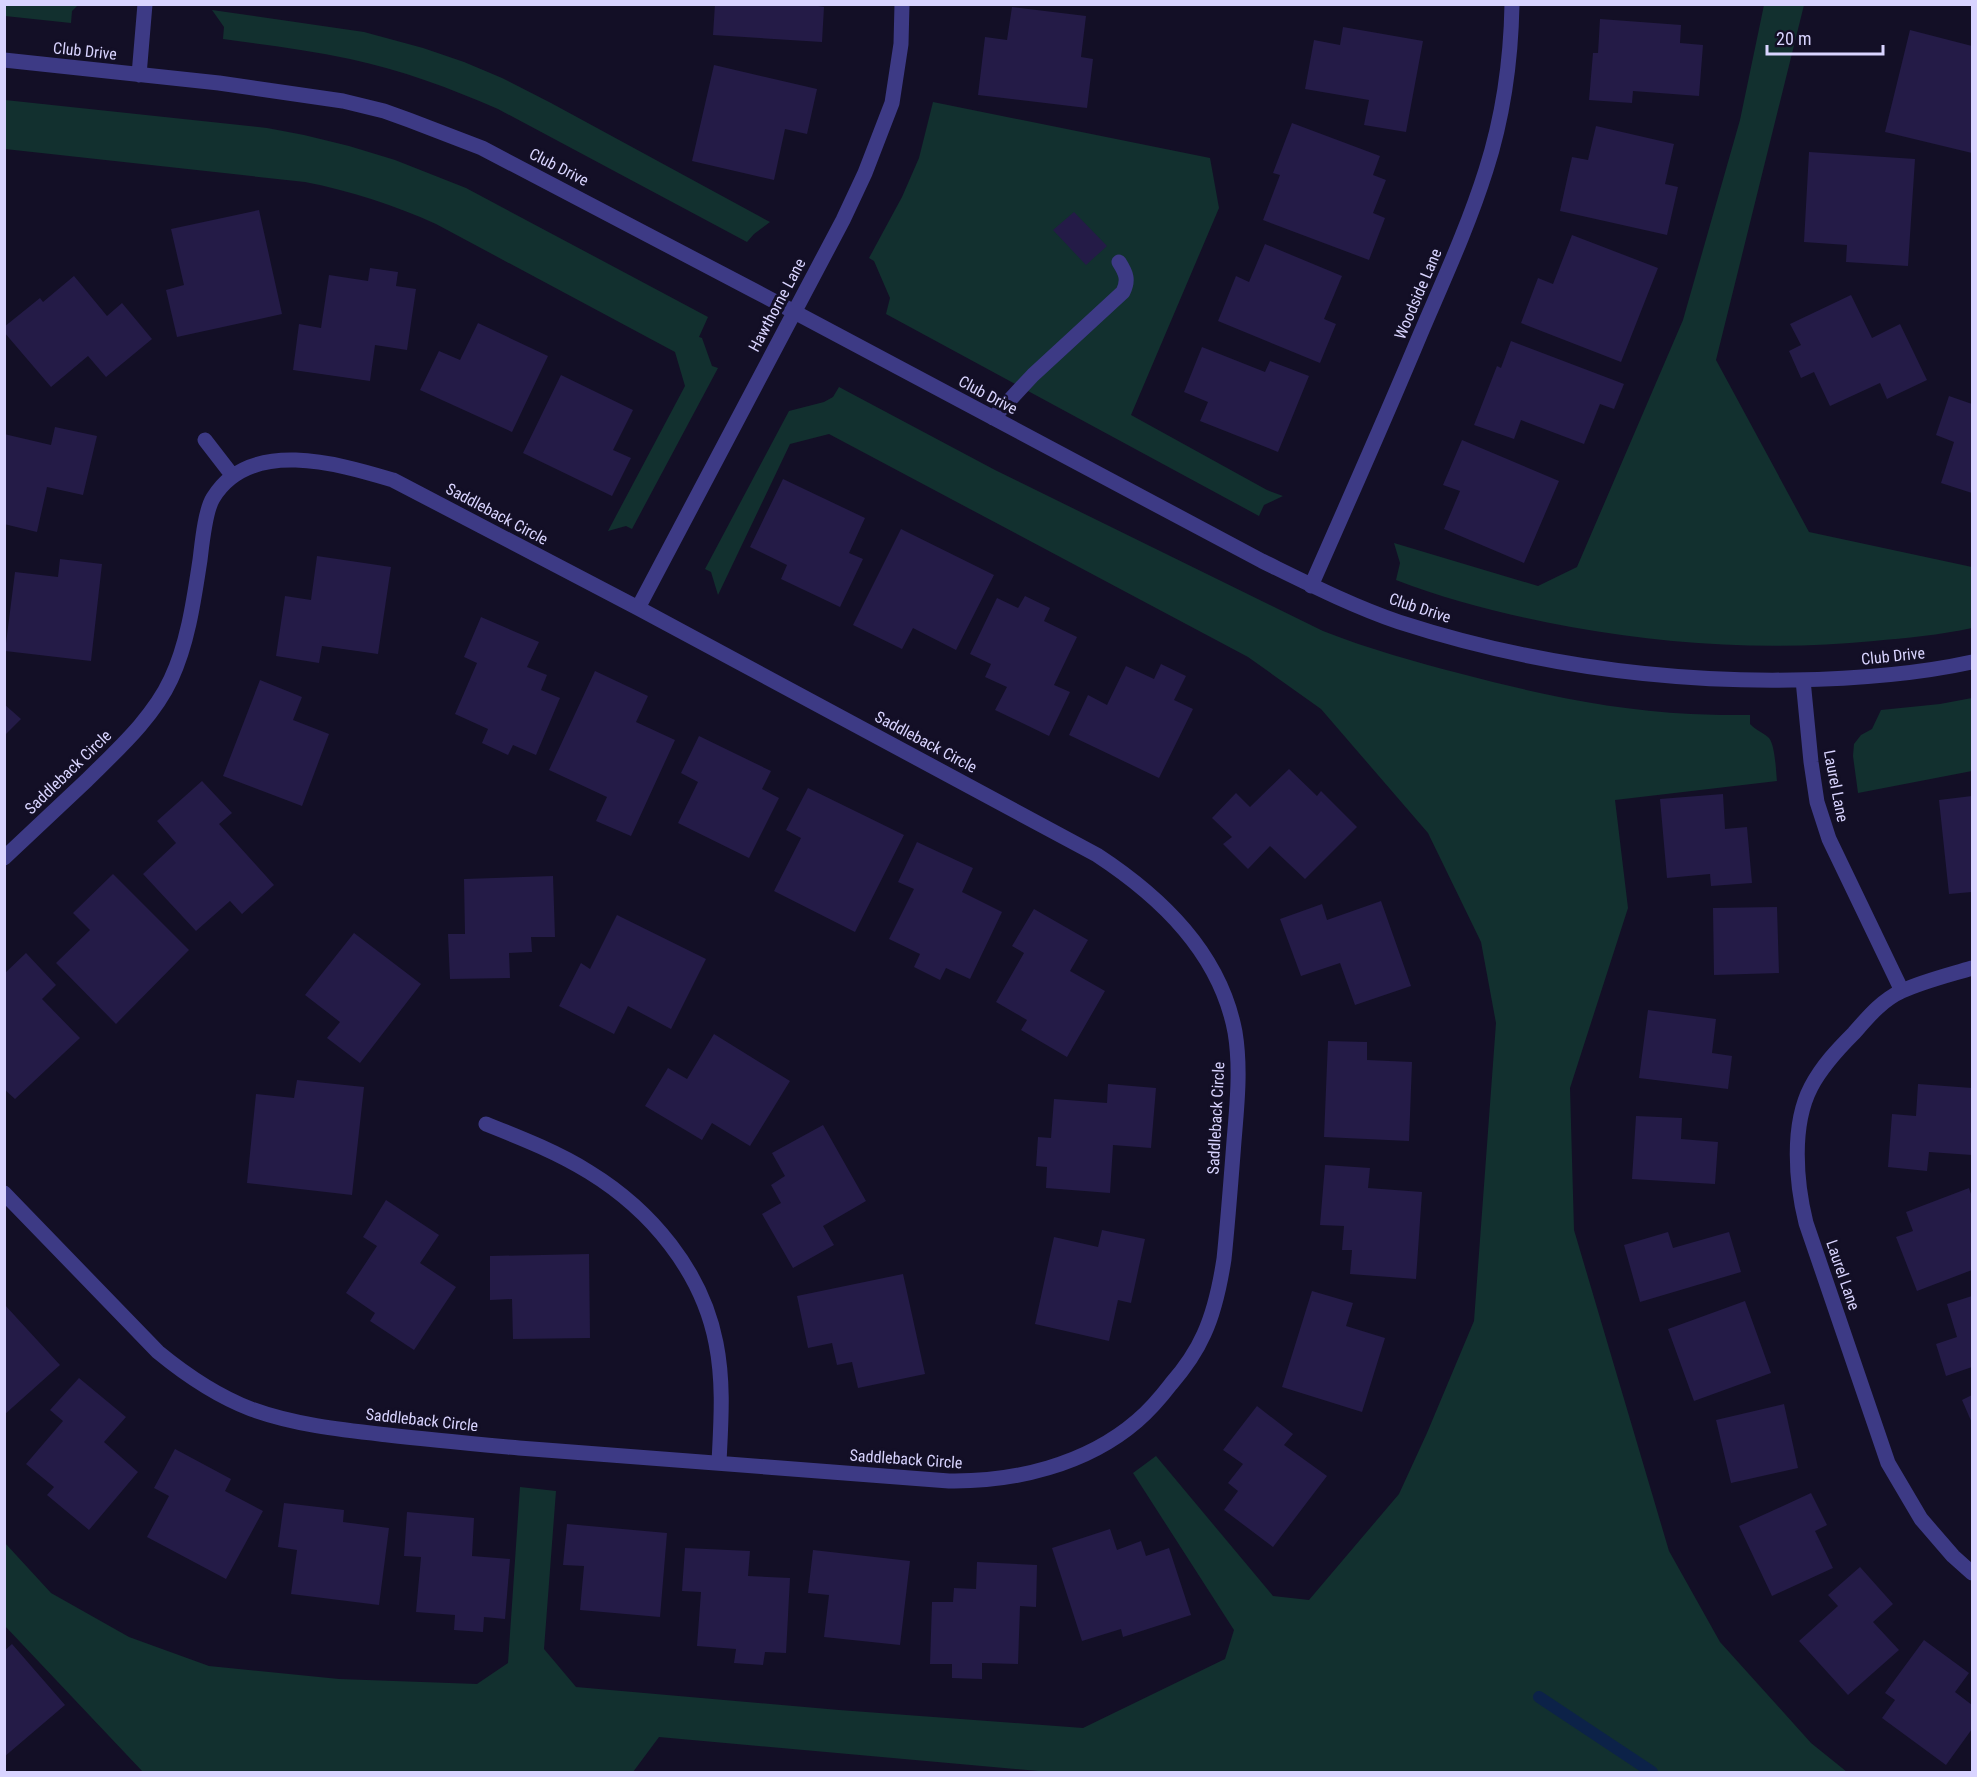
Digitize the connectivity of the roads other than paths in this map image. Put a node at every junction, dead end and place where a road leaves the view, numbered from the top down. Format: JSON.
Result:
{"nodes":[{"id":1,"x":145,"y":4,"type":"edge"},
{"id":2,"x":902,"y":4,"type":"edge"},
{"id":3,"x":1512,"y":4,"type":"edge"},
{"id":4,"x":4,"y":60,"type":"edge"},
{"id":5,"x":139,"y":75,"type":"junction"},
{"id":6,"x":1119,"y":262,"type":"dead end"},
{"id":7,"x":793,"y":312,"type":"junction"},
{"id":8,"x":993,"y":418,"type":"junction"},
{"id":9,"x":205,"y":440,"type":"dead end"},
{"id":10,"x":232,"y":475,"type":"junction"},
{"id":11,"x":1311,"y":586,"type":"junction"},
{"id":12,"x":638,"y":608,"type":"junction"},
{"id":13,"x":1972,"y":662,"type":"edge"},
{"id":14,"x":1803,"y":680,"type":"junction"},
{"id":15,"x":4,"y":858,"type":"edge"},
{"id":16,"x":1972,"y":968,"type":"edge"},
{"id":17,"x":1902,"y":991,"type":"junction"},
{"id":18,"x":486,"y":1124,"type":"dead end"},
{"id":19,"x":4,"y":1193,"type":"edge"},
{"id":20,"x":719,"y":1462,"type":"junction"},
{"id":21,"x":1972,"y":1573,"type":"edge"}],
"edges":[{"from":1,"to":5,"type":"street"},
{"from":2,"to":7,"type":"street","name":"Hawthorne Lane"},
{"from":3,"to":11,"type":"street","name":"Woodside Lane"},
{"from":4,"to":5,"type":"street","name":"Club Drive"},
{"from":5,"to":7,"type":"street","name":"Club Drive"},
{"from":6,"to":8,"type":"street"},
{"from":7,"to":8,"type":"street","name":"Club Drive"},
{"from":7,"to":12,"type":"street","name":"Hawthorne Lane"},
{"from":8,"to":11,"type":"street","name":"Club Drive"},
{"from":9,"to":10,"type":"street"},
{"from":10,"to":12,"type":"street","name":"Saddleback Circle"},
{"from":10,"to":15,"type":"street","name":"Saddleback Circle"},
{"from":11,"to":14,"type":"street","name":"Club Drive"},
{"from":12,"to":20,"type":"street","name":"Saddleback Circle"},
{"from":13,"to":14,"type":"street","name":"Club Drive"},
{"from":14,"to":17,"type":"street","name":"Laurel Lane"},
{"from":16,"to":17,"type":"street","name":"Laurel Lane"},
{"from":17,"to":21,"type":"street","name":"Laurel Lane"},
{"from":18,"to":20,"type":"street"},
{"from":19,"to":20,"type":"street","name":"Saddleback Circle"}]}
